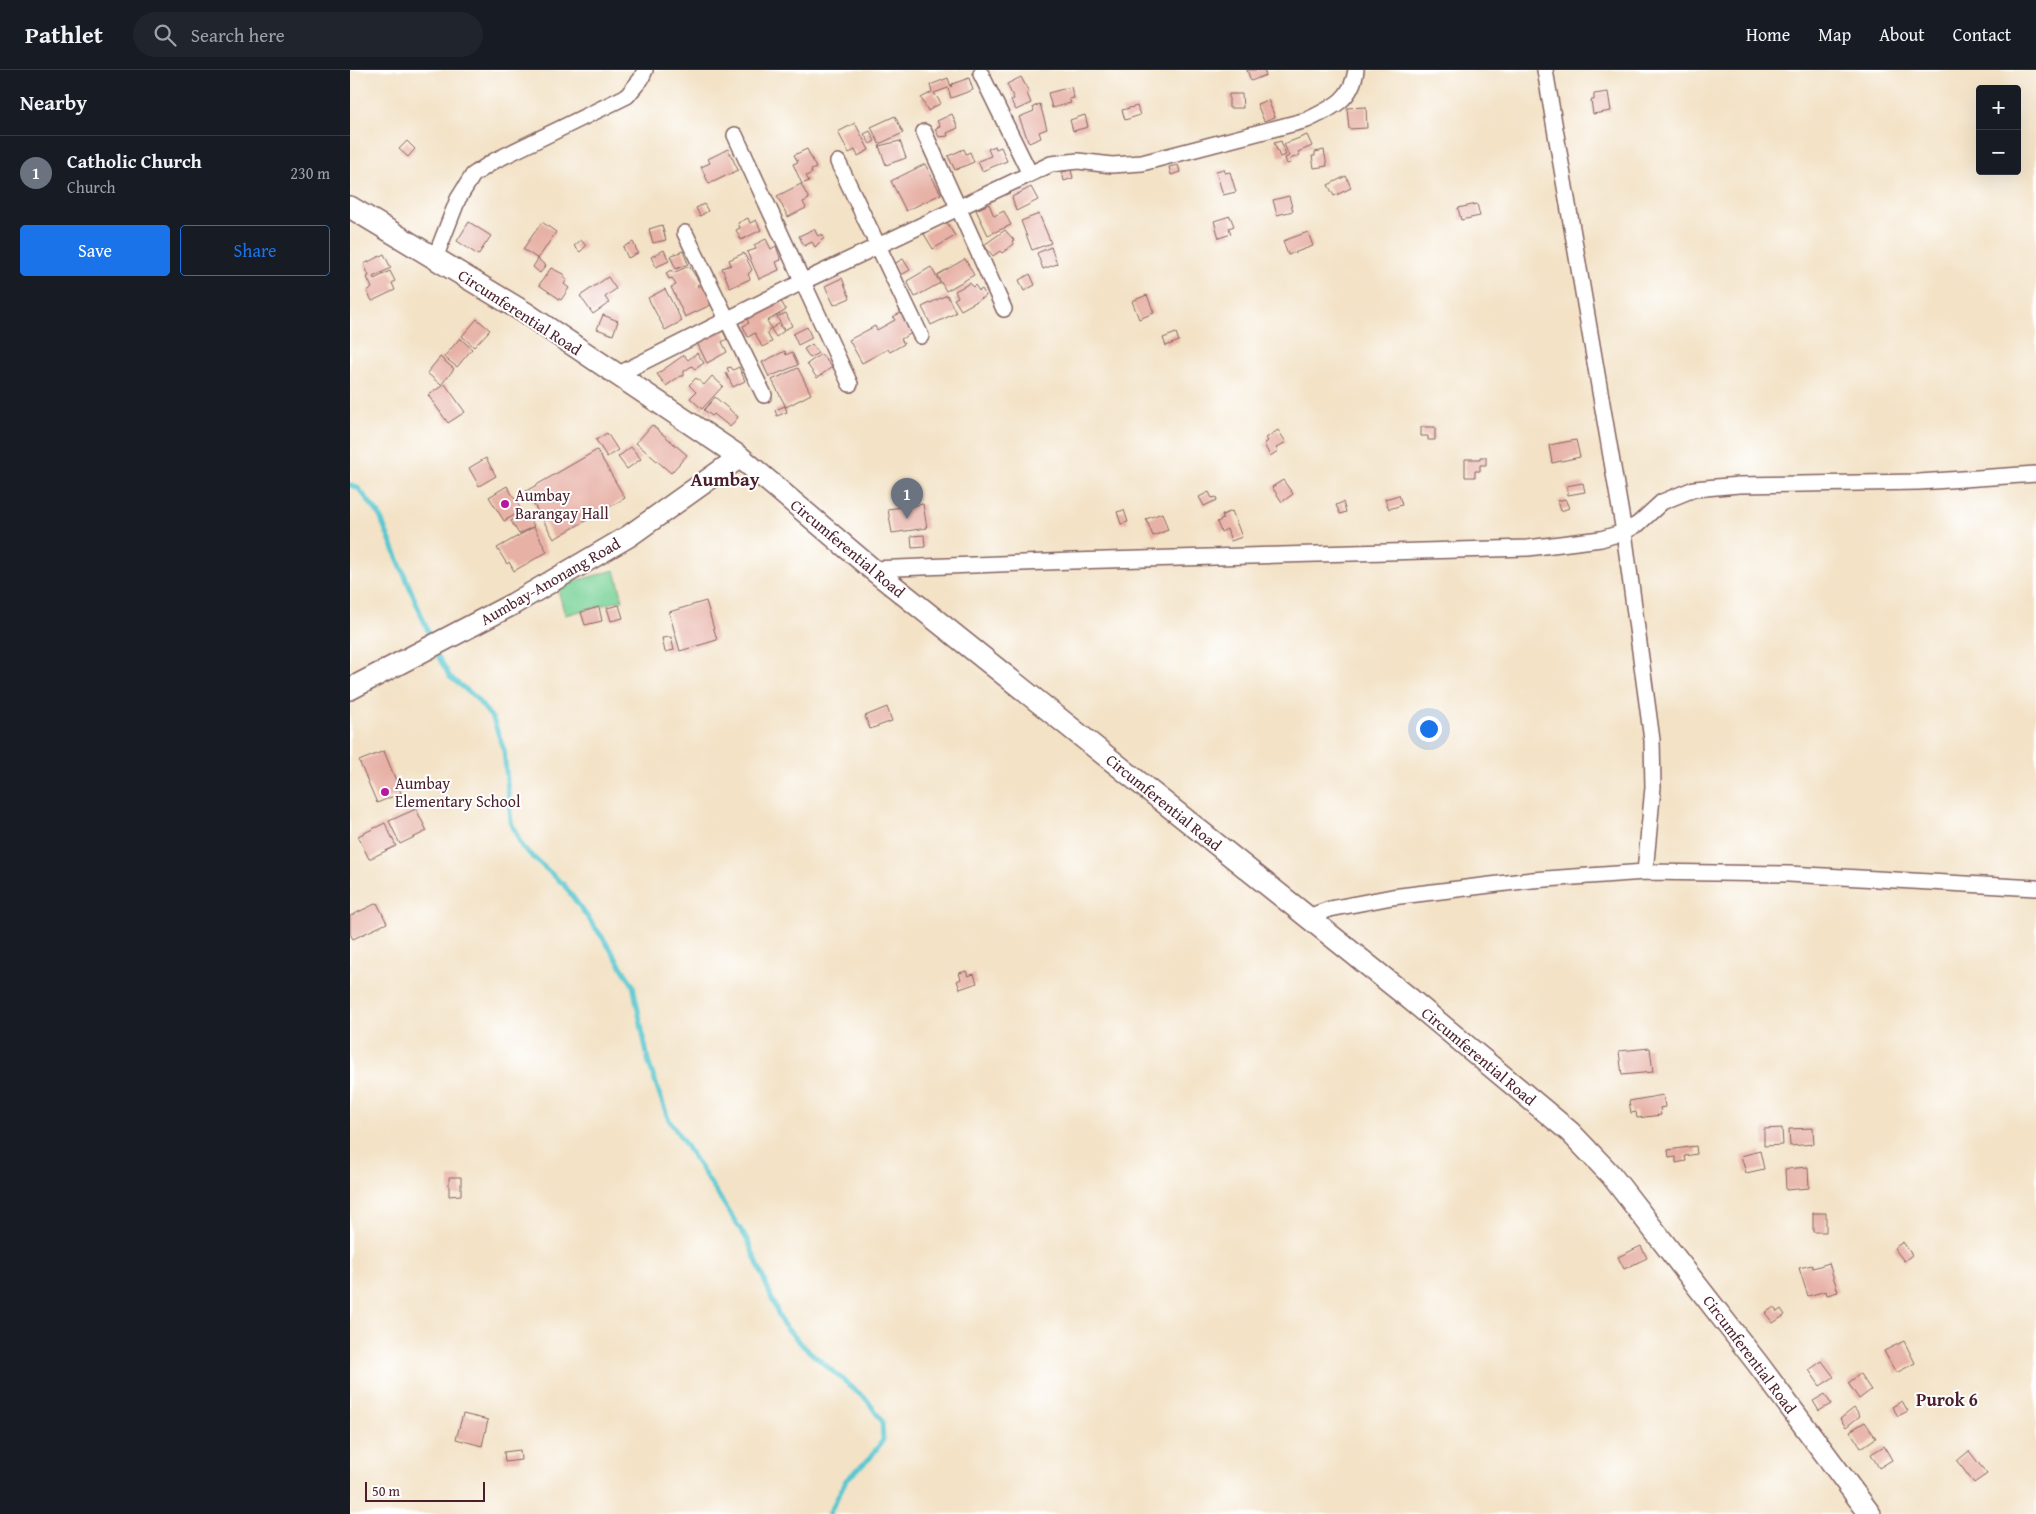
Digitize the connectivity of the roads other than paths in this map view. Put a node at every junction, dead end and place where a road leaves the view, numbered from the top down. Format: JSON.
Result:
{"nodes":[{"id":1,"x":645,"y":70,"type":"edge"},
{"id":2,"x":1356,"y":70,"type":"edge"},
{"id":3,"x":1545,"y":70,"type":"edge"},
{"id":4,"x":981,"y":74,"type":"dead end"},
{"id":5,"x":924,"y":132,"type":"dead end"},
{"id":6,"x":735,"y":135,"type":"dead end"},
{"id":7,"x":838,"y":162,"type":"dead end"},
{"id":8,"x":1030,"y":174,"type":"junction"},
{"id":9,"x":350,"y":206,"type":"edge"},
{"id":10,"x":958,"y":210,"type":"junction"},
{"id":11,"x":685,"y":233,"type":"dead end"},
{"id":12,"x":879,"y":246,"type":"junction"},
{"id":13,"x":435,"y":258,"type":"junction"},
{"id":14,"x":802,"y":282,"type":"junction"},
{"id":15,"x":1004,"y":309,"type":"dead end"},
{"id":16,"x":728,"y":318,"type":"junction"},
{"id":17,"x":921,"y":336,"type":"dead end"},
{"id":18,"x":617,"y":375,"type":"junction"},
{"id":19,"x":850,"y":384,"type":"dead end"},
{"id":20,"x":764,"y":395,"type":"dead end"},
{"id":21,"x":740,"y":457,"type":"junction"},
{"id":22,"x":2036,"y":474,"type":"edge"},
{"id":23,"x":1624,"y":532,"type":"junction"},
{"id":24,"x":872,"y":569,"type":"junction"},
{"id":25,"x":350,"y":689,"type":"edge"},
{"id":26,"x":1645,"y":872,"type":"junction"},
{"id":27,"x":2036,"y":888,"type":"edge"},
{"id":28,"x":1308,"y":917,"type":"junction"},
{"id":29,"x":1870,"y":1514,"type":"edge"}],
"edges":[{"from":1,"to":13,"type":"street"},
{"from":2,"to":8,"type":"street"},
{"from":3,"to":23,"type":"street"},
{"from":4,"to":8,"type":"street"},
{"from":5,"to":10,"type":"street"},
{"from":6,"to":14,"type":"street"},
{"from":7,"to":12,"type":"street"},
{"from":8,"to":10,"type":"street"},
{"from":9,"to":13,"type":"main road","name":"Circumferential Road"},
{"from":10,"to":12,"type":"street"},
{"from":10,"to":15,"type":"street"},
{"from":11,"to":16,"type":"street"},
{"from":12,"to":14,"type":"street"},
{"from":12,"to":17,"type":"street"},
{"from":13,"to":18,"type":"main road","name":"Circumferential Road"},
{"from":14,"to":16,"type":"street"},
{"from":14,"to":19,"type":"street"},
{"from":16,"to":18,"type":"street"},
{"from":16,"to":20,"type":"street"},
{"from":18,"to":21,"type":"main road","name":"Circumferential Road"},
{"from":21,"to":24,"type":"main road","name":"Circumferential Road"},
{"from":21,"to":25,"type":"main road","name":"Aumbay-Anonang Road"},
{"from":22,"to":23,"type":"street"},
{"from":23,"to":24,"type":"street"},
{"from":23,"to":26,"type":"street"},
{"from":24,"to":28,"type":"main road","name":"Circumferential Road"},
{"from":26,"to":27,"type":"street"},
{"from":26,"to":28,"type":"street"},
{"from":28,"to":29,"type":"main road","name":"Circumferential Road"}]}
